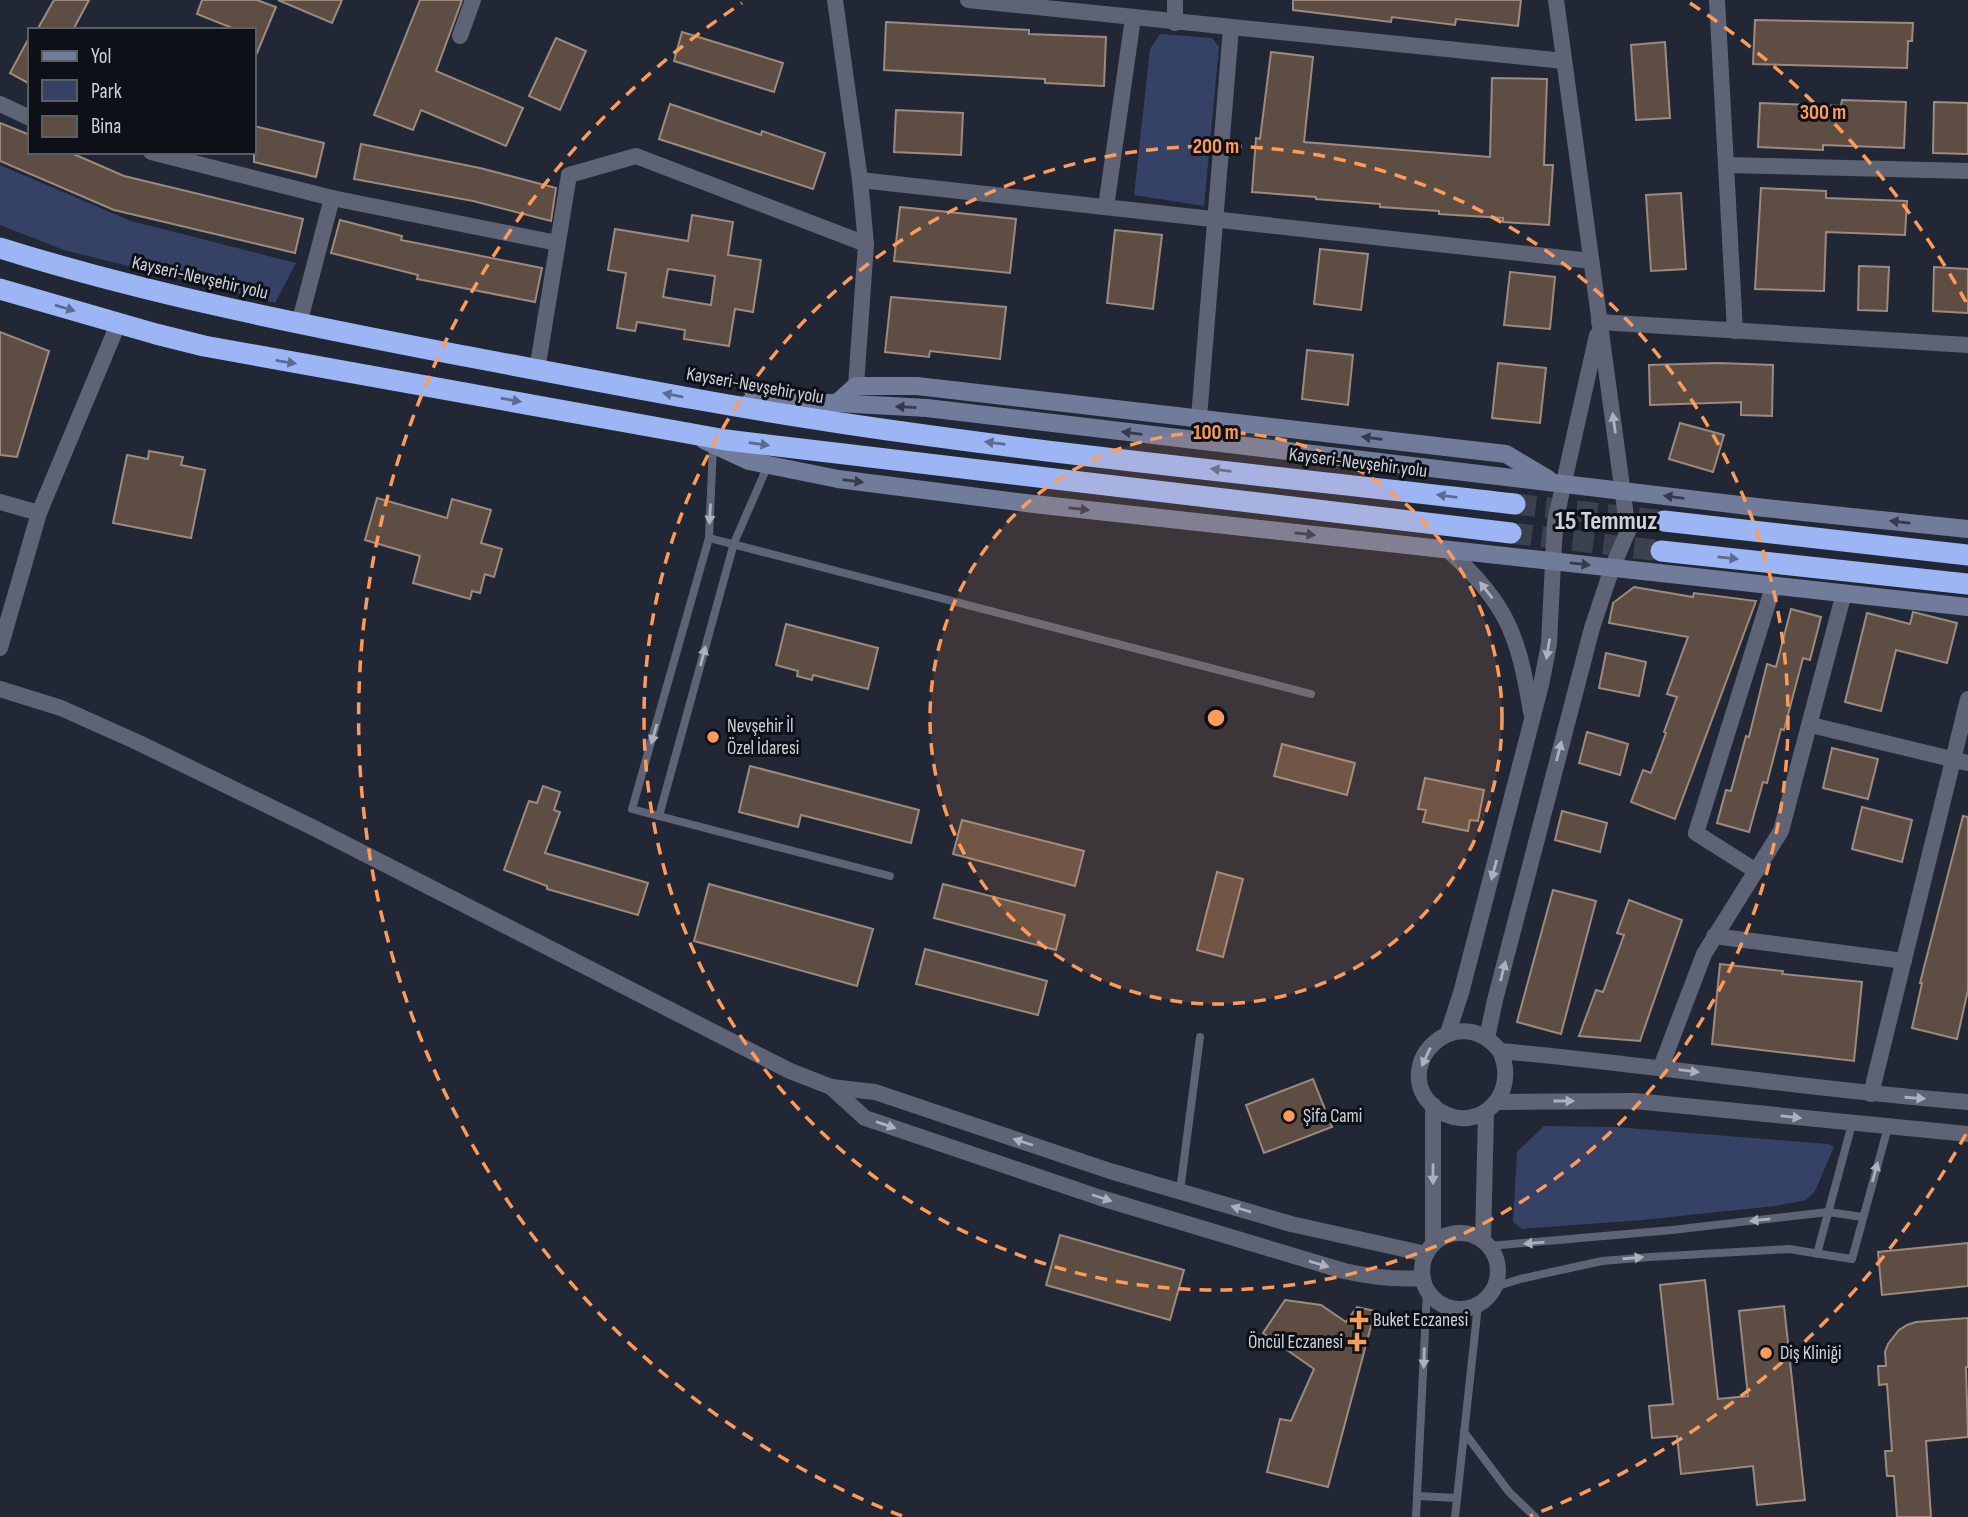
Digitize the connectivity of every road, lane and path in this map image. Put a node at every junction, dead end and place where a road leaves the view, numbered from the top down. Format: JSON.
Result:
{"nodes":[{"id":1,"x":473,"y":0,"type":"edge"},
{"id":2,"x":835,"y":0,"type":"edge"},
{"id":3,"x":968,"y":0,"type":"edge"},
{"id":4,"x":1175,"y":0,"type":"edge"},
{"id":5,"x":1556,"y":0,"type":"edge"},
{"id":6,"x":1717,"y":0,"type":"edge"},
{"id":7,"x":1133,"y":18,"type":"junction"},
{"id":8,"x":1175,"y":23,"type":"junction"},
{"id":9,"x":1231,"y":28,"type":"junction"},
{"id":10,"x":460,"y":36,"type":"dead end"},
{"id":11,"x":1564,"y":61,"type":"junction"},
{"id":12,"x":0,"y":104,"type":"edge"},
{"id":13,"x":28,"y":117,"type":"edge"},
{"id":14,"x":158,"y":154,"type":"edge"},
{"id":15,"x":1726,"y":165,"type":"junction"},
{"id":16,"x":1968,"y":171,"type":"edge"},
{"id":17,"x":860,"y":180,"type":"junction"},
{"id":18,"x":332,"y":198,"type":"junction"},
{"id":19,"x":1106,"y":207,"type":"junction"},
{"id":20,"x":1214,"y":219,"type":"junction"},
{"id":21,"x":557,"y":243,"type":"junction"},
{"id":22,"x":866,"y":244,"type":"junction"},
{"id":23,"x":0,"y":248,"type":"edge"},
{"id":24,"x":1591,"y":261,"type":"junction"},
{"id":25,"x":0,"y":289,"type":"edge"},
{"id":26,"x":1599,"y":322,"type":"junction"},
{"id":27,"x":118,"y":324,"type":"junction"},
{"id":28,"x":299,"y":324,"type":"junction"},
{"id":29,"x":1735,"y":331,"type":"junction"},
{"id":30,"x":1968,"y":345,"type":"edge"},
{"id":31,"x":537,"y":370,"type":"junction"},
{"id":32,"x":856,"y":386,"type":"junction"},
{"id":33,"x":705,"y":401,"type":"junction"},
{"id":34,"x":837,"y":403,"type":"junction"},
{"id":35,"x":1199,"y":417,"type":"junction"},
{"id":36,"x":704,"y":440,"type":"junction"},
{"id":37,"x":768,"y":465,"type":"junction"},
{"id":38,"x":1559,"y":483,"type":"junction"},
{"id":39,"x":1623,"y":491,"type":"junction"},
{"id":40,"x":0,"y":502,"type":"edge"},
{"id":41,"x":1515,"y":504,"type":"tunnel mouth"},
{"id":42,"x":39,"y":513,"type":"junction"},
{"id":43,"x":1664,"y":521,"type":"tunnel mouth"},
{"id":44,"x":1968,"y":529,"type":"edge"},
{"id":45,"x":1511,"y":533,"type":"tunnel mouth"},
{"id":46,"x":709,"y":538,"type":"junction"},
{"id":47,"x":734,"y":543,"type":"junction"},
{"id":48,"x":1447,"y":549,"type":"junction"},
{"id":49,"x":1661,"y":551,"type":"tunnel mouth"},
{"id":50,"x":1968,"y":555,"type":"edge"},
{"id":51,"x":1553,"y":561,"type":"junction"},
{"id":52,"x":1612,"y":568,"type":"junction"},
{"id":53,"x":1968,"y":584,"type":"edge"},
{"id":54,"x":1773,"y":587,"type":"junction"},
{"id":55,"x":1844,"y":593,"type":"junction"},
{"id":56,"x":1968,"y":607,"type":"edge"},
{"id":57,"x":0,"y":648,"type":"edge"},
{"id":58,"x":0,"y":689,"type":"edge"},
{"id":59,"x":1311,"y":694,"type":"dead end"},
{"id":60,"x":1968,"y":699,"type":"edge"},
{"id":61,"x":1533,"y":721,"type":"junction"},
{"id":62,"x":1811,"y":725,"type":"junction"},
{"id":63,"x":1961,"y":761,"type":"edge"},
{"id":64,"x":659,"y":816,"type":"junction"},
{"id":65,"x":1756,"y":871,"type":"junction"},
{"id":66,"x":890,"y":876,"type":"dead end"},
{"id":67,"x":1714,"y":936,"type":"junction"},
{"id":68,"x":1904,"y":961,"type":"junction"},
{"id":69,"x":1448,"y":1033,"type":"junction"},
{"id":70,"x":1200,"y":1037,"type":"dead end"},
{"id":71,"x":1488,"y":1038,"type":"junction"},
{"id":72,"x":1500,"y":1051,"type":"junction"},
{"id":73,"x":1661,"y":1068,"type":"junction"},
{"id":74,"x":831,"y":1087,"type":"junction"},
{"id":75,"x":1871,"y":1094,"type":"junction"},
{"id":76,"x":1968,"y":1102,"type":"edge"},
{"id":77,"x":1433,"y":1105,"type":"junction"},
{"id":78,"x":1491,"y":1107,"type":"junction"},
{"id":79,"x":1852,"y":1124,"type":"junction"},
{"id":80,"x":1888,"y":1127,"type":"junction"},
{"id":81,"x":1968,"y":1134,"type":"edge"},
{"id":82,"x":1180,"y":1191,"type":"junction"},
{"id":83,"x":1828,"y":1212,"type":"junction"},
{"id":84,"x":1863,"y":1217,"type":"junction"},
{"id":85,"x":1486,"y":1243,"type":"junction"},
{"id":86,"x":1430,"y":1249,"type":"junction"},
{"id":87,"x":1817,"y":1254,"type":"junction"},
{"id":88,"x":1425,"y":1284,"type":"junction"},
{"id":89,"x":1494,"y":1287,"type":"junction"},
{"id":90,"x":1478,"y":1305,"type":"junction"},
{"id":91,"x":1464,"y":1432,"type":"junction"},
{"id":92,"x":1418,"y":1496,"type":"junction"},
{"id":93,"x":1456,"y":1498,"type":"junction"},
{"id":94,"x":1416,"y":1517,"type":"edge"},
{"id":95,"x":1455,"y":1517,"type":"edge"},
{"id":96,"x":1535,"y":1517,"type":"edge"}],
"edges":[{"from":1,"to":10,"type":"street"},
{"from":2,"to":17,"type":"street"},
{"from":3,"to":7,"type":"street"},
{"from":4,"to":8,"type":"street"},
{"from":5,"to":11,"type":"street"},
{"from":6,"to":15,"type":"street"},
{"from":7,"to":8,"type":"street"},
{"from":7,"to":19,"type":"street"},
{"from":8,"to":9,"type":"street"},
{"from":9,"to":11,"type":"street"},
{"from":9,"to":20,"type":"street"},
{"from":11,"to":24,"type":"street"},
{"from":12,"to":13,"type":"street"},
{"from":14,"to":18,"type":"street"},
{"from":15,"to":16,"type":"street"},
{"from":15,"to":29,"type":"street"},
{"from":17,"to":19,"type":"street"},
{"from":17,"to":22,"type":"street"},
{"from":18,"to":21,"type":"street"},
{"from":18,"to":28,"type":"street"},
{"from":19,"to":20,"type":"street"},
{"from":20,"to":24,"type":"street"},
{"from":20,"to":35,"type":"street"},
{"from":21,"to":22,"type":"street"},
{"from":21,"to":31,"type":"street"},
{"from":22,"to":32,"type":"street"},
{"from":23,"to":28,"type":"highway","name":"Kayseri-Nevşehir yolu"},
{"from":24,"to":26,"type":"street"},
{"from":25,"to":27,"type":"highway","one_way":true},
{"from":26,"to":29,"type":"street"},
{"from":26,"to":38,"type":"street"},
{"from":39,"to":26,"type":"street","one_way":true},
{"from":27,"to":36,"type":"highway","one_way":true},
{"from":27,"to":42,"type":"street"},
{"from":28,"to":31,"type":"highway","name":"Kayseri-Nevşehir yolu"},
{"from":29,"to":30,"type":"street"},
{"from":33,"to":31,"type":"highway","name":"Kayseri-Nevşehir yolu","one_way":true},
{"from":32,"to":34,"type":"street"},
{"from":32,"to":35,"type":"street"},
{"from":33,"to":34,"type":"street"},
{"from":41,"to":33,"type":"highway","name":"Kayseri-Nevşehir yolu","one_way":true},
{"from":38,"to":34,"type":"street","one_way":true},
{"from":38,"to":35,"type":"street","one_way":true},
{"from":36,"to":37,"type":"street"},
{"from":36,"to":45,"type":"highway","one_way":true},
{"from":36,"to":46,"type":"lane","one_way":true},
{"from":37,"to":47,"type":"lane"},
{"from":37,"to":48,"type":"street","one_way":true},
{"from":38,"to":39,"type":"street"},
{"from":38,"to":51,"type":"street"},
{"from":44,"to":39,"type":"street","one_way":true},
{"from":39,"to":52,"type":"street"},
{"from":40,"to":42,"type":"street"},
{"from":42,"to":57,"type":"street"},
{"from":43,"to":50,"type":"highway"},
{"from":46,"to":47,"type":"lane"},
{"from":46,"to":64,"type":"lane","one_way":true},
{"from":47,"to":59,"type":"lane"},
{"from":64,"to":47,"type":"lane","one_way":true},
{"from":48,"to":51,"type":"street"},
{"from":61,"to":48,"type":"street","one_way":true},
{"from":49,"to":53,"type":"highway","one_way":true},
{"from":51,"to":52,"type":"street","one_way":true},
{"from":51,"to":61,"type":"street","one_way":true},
{"from":52,"to":54,"type":"street"},
{"from":71,"to":52,"type":"street","one_way":true},
{"from":54,"to":55,"type":"street"},
{"from":54,"to":65,"type":"street"},
{"from":55,"to":56,"type":"street"},
{"from":55,"to":62,"type":"street"},
{"from":58,"to":74,"type":"street"},
{"from":60,"to":63,"type":"street"},
{"from":61,"to":69,"type":"street","one_way":true},
{"from":62,"to":63,"type":"street"},
{"from":62,"to":65,"type":"street"},
{"from":63,"to":68,"type":"street"},
{"from":64,"to":66,"type":"lane"},
{"from":65,"to":67,"type":"street"},
{"from":67,"to":68,"type":"street"},
{"from":67,"to":73,"type":"street"},
{"from":68,"to":75,"type":"street"},
{"from":69,"to":71,"type":"street"},
{"from":69,"to":77,"type":"street","one_way":true},
{"from":70,"to":82,"type":"lane"},
{"from":71,"to":72,"type":"street"},
{"from":72,"to":73,"type":"street"},
{"from":72,"to":78,"type":"street"},
{"from":73,"to":75,"type":"street","one_way":true},
{"from":82,"to":74,"type":"street","one_way":true},
{"from":74,"to":88,"type":"street","one_way":true},
{"from":75,"to":76,"type":"street","one_way":true},
{"from":77,"to":78,"type":"street"},
{"from":77,"to":86,"type":"street","one_way":true},
{"from":78,"to":79,"type":"street","one_way":true},
{"from":78,"to":85,"type":"street"},
{"from":79,"to":80,"type":"street"},
{"from":79,"to":83,"type":"lane"},
{"from":80,"to":81,"type":"street"},
{"from":84,"to":80,"type":"lane","one_way":true},
{"from":86,"to":82,"type":"street","one_way":true},
{"from":83,"to":84,"type":"lane"},
{"from":83,"to":85,"type":"lane","one_way":true},
{"from":83,"to":87,"type":"lane"},
{"from":84,"to":87,"type":"lane"},
{"from":85,"to":86,"type":"street"},
{"from":85,"to":89,"type":"street"},
{"from":86,"to":88,"type":"street"},
{"from":89,"to":87,"type":"lane","one_way":true},
{"from":88,"to":90,"type":"street"},
{"from":88,"to":92,"type":"lane","one_way":true},
{"from":89,"to":90,"type":"street"},
{"from":90,"to":91,"type":"lane"},
{"from":91,"to":93,"type":"lane"},
{"from":91,"to":96,"type":"lane"},
{"from":92,"to":93,"type":"lane"},
{"from":92,"to":94,"type":"lane"},
{"from":93,"to":95,"type":"lane"}]}
